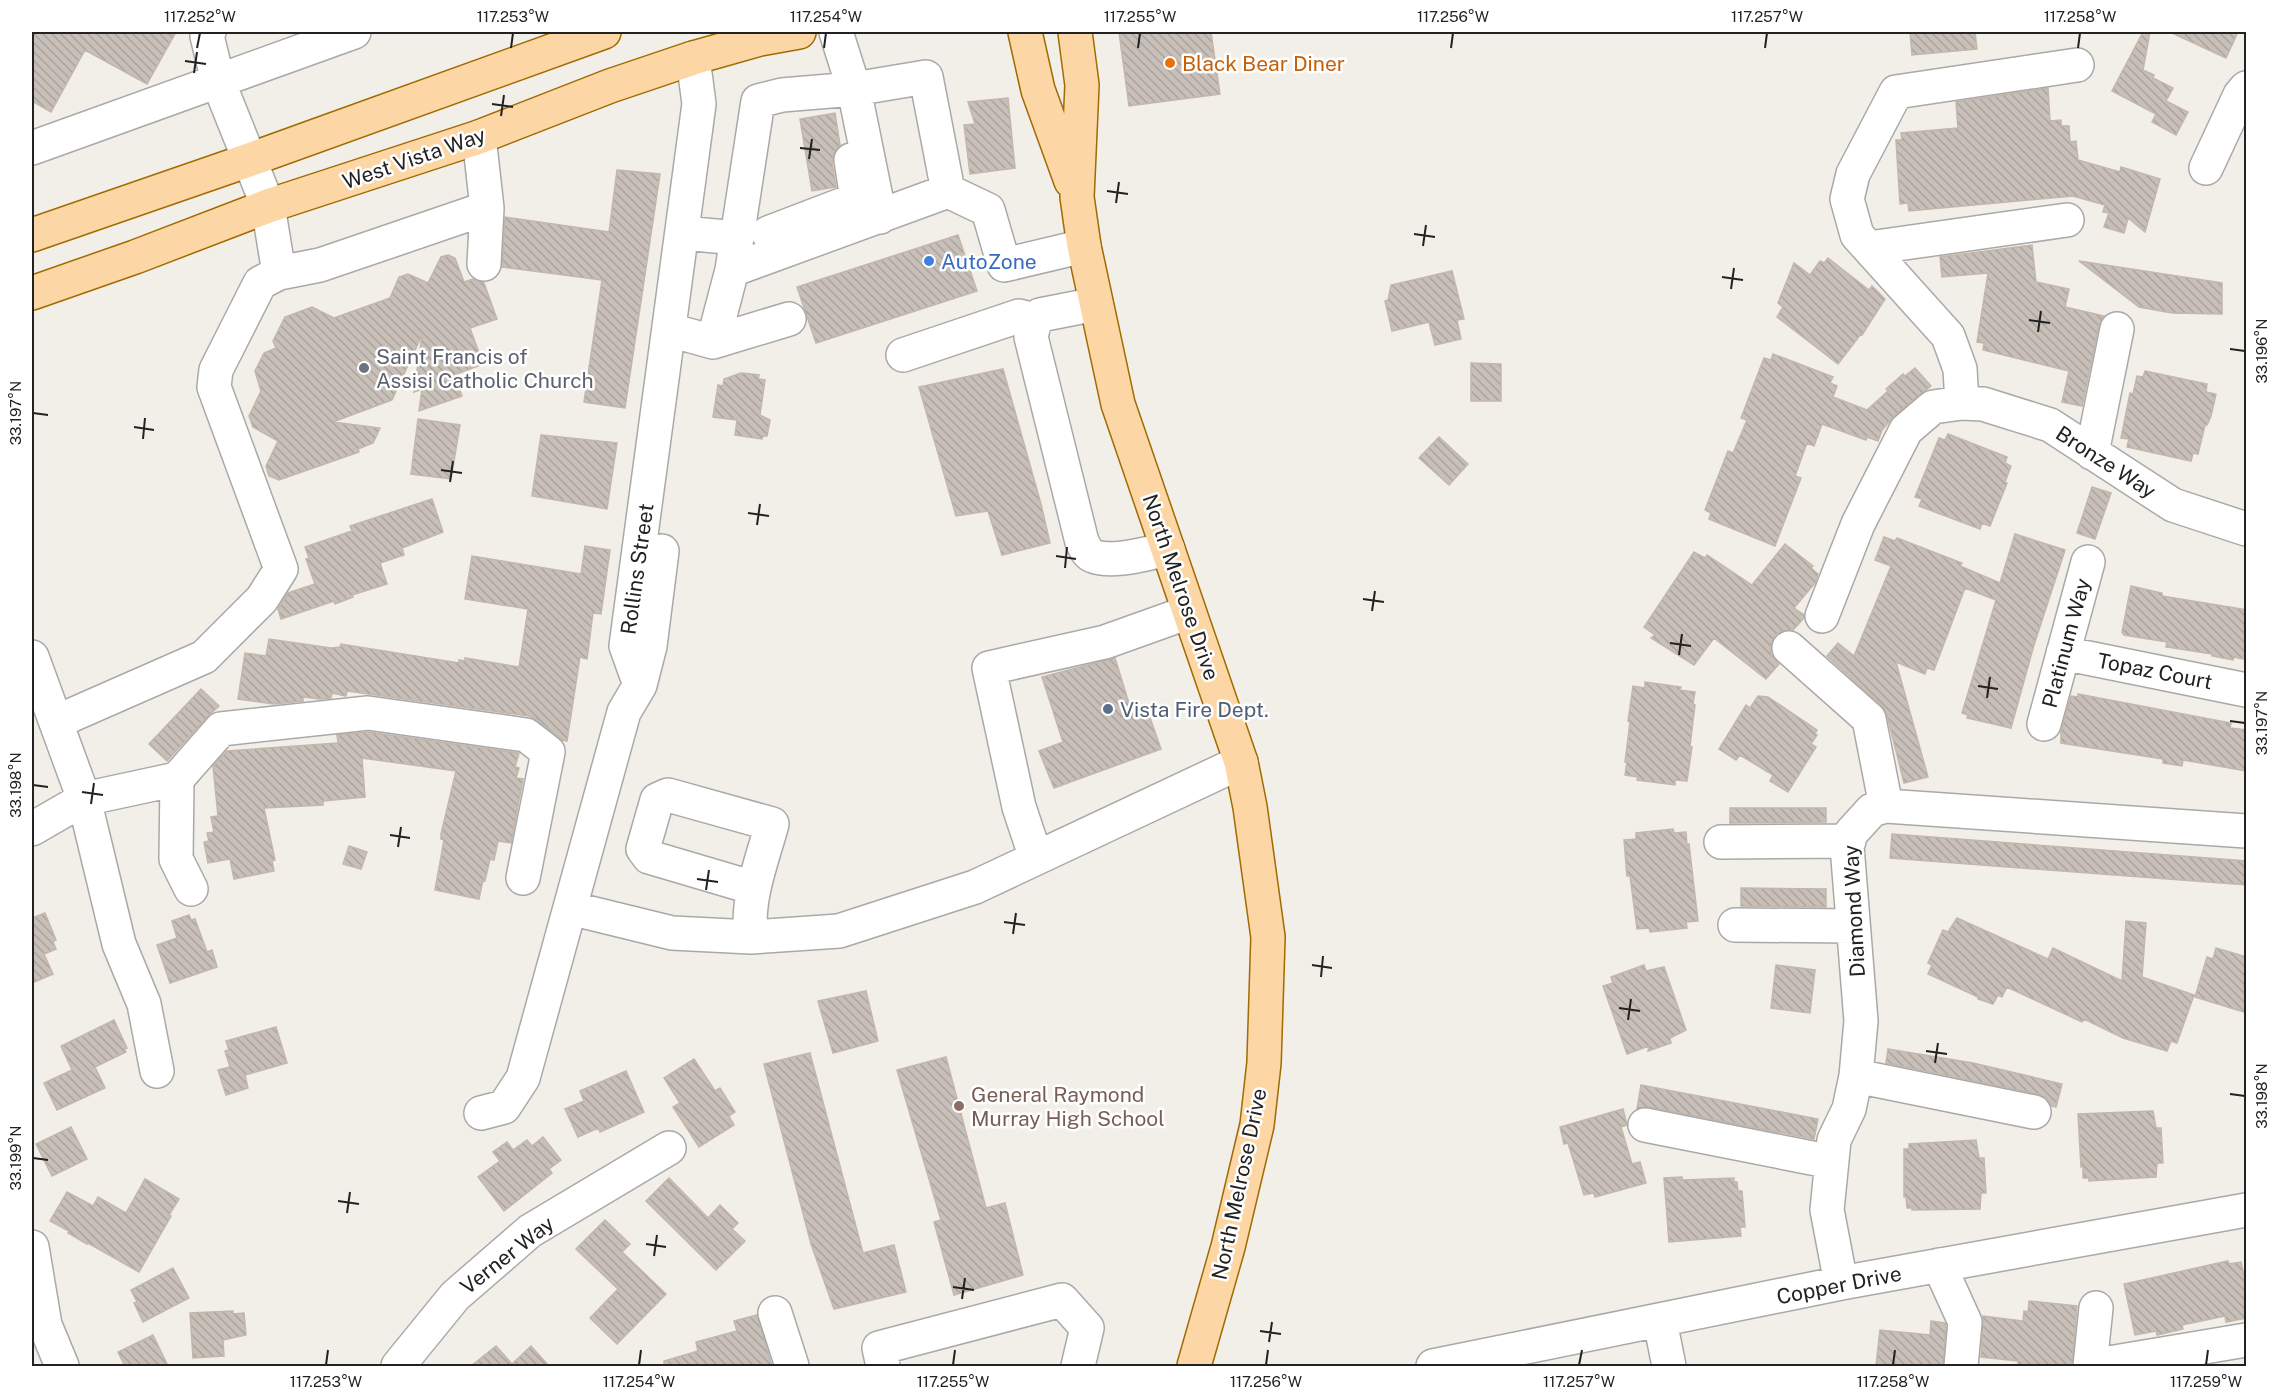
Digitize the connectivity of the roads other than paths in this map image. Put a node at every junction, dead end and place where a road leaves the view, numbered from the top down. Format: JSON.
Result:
{"nodes":[{"id":1,"x":209,"y":32,"type":"edge"},
{"id":2,"x":354,"y":32,"type":"edge"},
{"id":3,"x":604,"y":32,"type":"edge"},
{"id":4,"x":800,"y":32,"type":"edge"},
{"id":5,"x":836,"y":32,"type":"edge"},
{"id":6,"x":1025,"y":32,"type":"edge"},
{"id":7,"x":1075,"y":32,"type":"edge"},
{"id":8,"x":693,"y":58,"type":"junction"},
{"id":9,"x":2076,"y":65,"type":"dead end"},
{"id":10,"x":218,"y":81,"type":"junction"},
{"id":11,"x":2247,"y":88,"type":"edge"},
{"id":12,"x":847,"y":90,"type":"junction"},
{"id":13,"x":479,"y":137,"type":"junction"},
{"id":14,"x":32,"y":148,"type":"edge"},
{"id":15,"x":249,"y":160,"type":"junction"},
{"id":16,"x":2205,"y":168,"type":"dead end"},
{"id":17,"x":948,"y":191,"type":"junction"},
{"id":18,"x":1077,"y":197,"type":"junction"},
{"id":19,"x":268,"y":206,"type":"junction"},
{"id":20,"x":487,"y":207,"type":"junction"},
{"id":21,"x":880,"y":217,"type":"junction"},
{"id":22,"x":2067,"y":220,"type":"dead end"},
{"id":23,"x":683,"y":232,"type":"junction"},
{"id":24,"x":32,"y":235,"type":"edge"},
{"id":25,"x":1084,"y":246,"type":"junction"},
{"id":26,"x":1869,"y":248,"type":"junction"},
{"id":27,"x":735,"y":251,"type":"junction"},
{"id":28,"x":484,"y":264,"type":"dead end"},
{"id":29,"x":279,"y":273,"type":"junction"},
{"id":30,"x":32,"y":293,"type":"edge"},
{"id":31,"x":1096,"y":304,"type":"junction"},
{"id":32,"x":789,"y":319,"type":"dead end"},
{"id":33,"x":1035,"y":320,"type":"junction"},
{"id":34,"x":2117,"y":329,"type":"dead end"},
{"id":35,"x":670,"y":330,"type":"junction"},
{"id":36,"x":713,"y":342,"type":"junction"},
{"id":37,"x":903,"y":355,"type":"dead end"},
{"id":38,"x":1962,"y":403,"type":"junction"},
{"id":39,"x":2092,"y":453,"type":"junction"},
{"id":40,"x":2247,"y":530,"type":"edge"},
{"id":41,"x":1168,"y":549,"type":"junction"},
{"id":42,"x":2088,"y":561,"type":"dead end"},
{"id":43,"x":1190,"y":612,"type":"junction"},
{"id":44,"x":1822,"y":616,"type":"dead end"},
{"id":45,"x":1789,"y":648,"type":"dead end"},
{"id":46,"x":2063,"y":653,"type":"junction"},
{"id":47,"x":32,"y":657,"type":"edge"},
{"id":48,"x":2247,"y":690,"type":"edge"},
{"id":49,"x":56,"y":722,"type":"junction"},
{"id":50,"x":2044,"y":724,"type":"dead end"},
{"id":51,"x":1241,"y":762,"type":"junction"},
{"id":52,"x":177,"y":779,"type":"junction"},
{"id":53,"x":84,"y":799,"type":"junction"},
{"id":54,"x":1886,"y":806,"type":"junction"},
{"id":55,"x":32,"y":829,"type":"edge"},
{"id":56,"x":2247,"y":831,"type":"edge"},
{"id":57,"x":1720,"y":842,"type":"dead end"},
{"id":58,"x":1849,"y":842,"type":"junction"},
{"id":59,"x":1036,"y":858,"type":"junction"},
{"id":60,"x":523,"y":878,"type":"dead end"},
{"id":61,"x":754,"y":888,"type":"dead end"},
{"id":62,"x":191,"y":889,"type":"dead end"},
{"id":63,"x":570,"y":908,"type":"junction"},
{"id":64,"x":1735,"y":925,"type":"dead end"},
{"id":65,"x":1852,"y":926,"type":"junction"},
{"id":66,"x":751,"y":937,"type":"junction"},
{"id":67,"x":157,"y":1071,"type":"dead end"},
{"id":68,"x":1856,"y":1076,"type":"junction"},
{"id":69,"x":2034,"y":1112,"type":"dead end"},
{"id":70,"x":482,"y":1113,"type":"dead end"},
{"id":71,"x":1645,"y":1125,"type":"dead end"},
{"id":72,"x":669,"y":1148,"type":"dead end"},
{"id":73,"x":1832,"y":1162,"type":"junction"},
{"id":74,"x":2247,"y":1210,"type":"edge"},
{"id":75,"x":32,"y":1247,"type":"edge"},
{"id":76,"x":1940,"y":1265,"type":"junction"},
{"id":77,"x":1841,"y":1283,"type":"junction"},
{"id":78,"x":2096,"y":1308,"type":"dead end"},
{"id":79,"x":775,"y":1313,"type":"dead end"},
{"id":80,"x":1660,"y":1321,"type":"junction"},
{"id":81,"x":2247,"y":1340,"type":"edge"},
{"id":82,"x":62,"y":1366,"type":"edge"},
{"id":83,"x":398,"y":1366,"type":"edge"},
{"id":84,"x":792,"y":1366,"type":"edge"},
{"id":85,"x":883,"y":1366,"type":"edge"},
{"id":86,"x":1078,"y":1366,"type":"edge"},
{"id":87,"x":1194,"y":1366,"type":"edge"},
{"id":88,"x":1432,"y":1366,"type":"edge"},
{"id":89,"x":1669,"y":1366,"type":"edge"},
{"id":90,"x":1960,"y":1366,"type":"edge"},
{"id":91,"x":2090,"y":1366,"type":"edge"}],
"edges":[{"from":1,"to":10,"type":"street"},
{"from":2,"to":10,"type":"street"},
{"from":3,"to":15,"type":"main road"},
{"from":4,"to":8,"type":"main road","name":"West Vista Way"},
{"from":5,"to":12,"type":"street"},
{"from":6,"to":18,"type":"main road","name":"North Melrose Drive"},
{"from":7,"to":18,"type":"main road","name":"North Melrose Drive"},
{"from":8,"to":13,"type":"main road","name":"West Vista Way"},
{"from":8,"to":23,"type":"street","name":"Rollins Street"},
{"from":9,"to":26,"type":"street"},
{"from":10,"to":14,"type":"street"},
{"from":10,"to":15,"type":"street"},
{"from":11,"to":16,"type":"street"},
{"from":12,"to":17,"type":"street"},
{"from":12,"to":21,"type":"street"},
{"from":12,"to":27,"type":"street"},
{"from":12,"to":27,"type":"street"},
{"from":13,"to":19,"type":"main road","name":"West Vista Way"},
{"from":13,"to":20,"type":"street"},
{"from":15,"to":19,"type":"street"},
{"from":15,"to":24,"type":"main road"},
{"from":17,"to":21,"type":"street"},
{"from":17,"to":25,"type":"street"},
{"from":18,"to":25,"type":"main road","name":"North Melrose Drive"},
{"from":19,"to":29,"type":"street"},
{"from":19,"to":30,"type":"main road","name":"West Vista Way"},
{"from":20,"to":28,"type":"street"},
{"from":20,"to":29,"type":"street"},
{"from":21,"to":27,"type":"street"},
{"from":22,"to":26,"type":"street"},
{"from":23,"to":27,"type":"street"},
{"from":23,"to":35,"type":"street","name":"Rollins Street"},
{"from":25,"to":31,"type":"main road","name":"North Melrose Drive"},
{"from":26,"to":38,"type":"street"},
{"from":27,"to":36,"type":"street"},
{"from":29,"to":49,"type":"street"},
{"from":31,"to":33,"type":"street"},
{"from":31,"to":41,"type":"main road","name":"North Melrose Drive"},
{"from":32,"to":36,"type":"street"},
{"from":33,"to":37,"type":"street"},
{"from":33,"to":41,"type":"street"},
{"from":34,"to":39,"type":"street"},
{"from":35,"to":36,"type":"street"},
{"from":35,"to":63,"type":"street","name":"Rollins Street"},
{"from":38,"to":39,"type":"street","name":"Bronze Way"},
{"from":38,"to":44,"type":"street","name":"Bronze Way"},
{"from":39,"to":40,"type":"street","name":"Bronze Way"},
{"from":41,"to":43,"type":"main road","name":"North Melrose Drive"},
{"from":42,"to":46,"type":"street","name":"Platinum Way"},
{"from":43,"to":51,"type":"main road","name":"North Melrose Drive"},
{"from":43,"to":59,"type":"street"},
{"from":45,"to":54,"type":"street"},
{"from":46,"to":48,"type":"street","name":"Topaz Court"},
{"from":46,"to":50,"type":"street","name":"Platinum Way"},
{"from":47,"to":49,"type":"street"},
{"from":49,"to":53,"type":"street"},
{"from":51,"to":59,"type":"street"},
{"from":51,"to":87,"type":"main road","name":"North Melrose Drive"},
{"from":52,"to":53,"type":"street"},
{"from":52,"to":60,"type":"street"},
{"from":52,"to":62,"type":"street"},
{"from":53,"to":55,"type":"street"},
{"from":53,"to":67,"type":"street"},
{"from":54,"to":56,"type":"street"},
{"from":54,"to":58,"type":"street","name":"Diamond Way"},
{"from":57,"to":58,"type":"street"},
{"from":58,"to":65,"type":"street","name":"Diamond Way"},
{"from":59,"to":66,"type":"street"},
{"from":61,"to":66,"type":"street"},
{"from":63,"to":66,"type":"street"},
{"from":63,"to":70,"type":"street","name":"Rollins Street"},
{"from":64,"to":65,"type":"street"},
{"from":65,"to":68,"type":"street","name":"Diamond Way"},
{"from":68,"to":69,"type":"street"},
{"from":68,"to":73,"type":"street","name":"Diamond Way"},
{"from":71,"to":73,"type":"street"},
{"from":72,"to":83,"type":"street","name":"Verner Way"},
{"from":73,"to":77,"type":"street","name":"Diamond Way"},
{"from":74,"to":76,"type":"street","name":"Copper Drive"},
{"from":75,"to":82,"type":"street"},
{"from":76,"to":77,"type":"street","name":"Copper Drive"},
{"from":76,"to":90,"type":"street"},
{"from":77,"to":80,"type":"street","name":"Copper Drive"},
{"from":78,"to":91,"type":"street"},
{"from":79,"to":84,"type":"street"},
{"from":80,"to":88,"type":"street","name":"Copper Drive"},
{"from":80,"to":89,"type":"street"},
{"from":81,"to":91,"type":"street"},
{"from":85,"to":86,"type":"street"}]}
